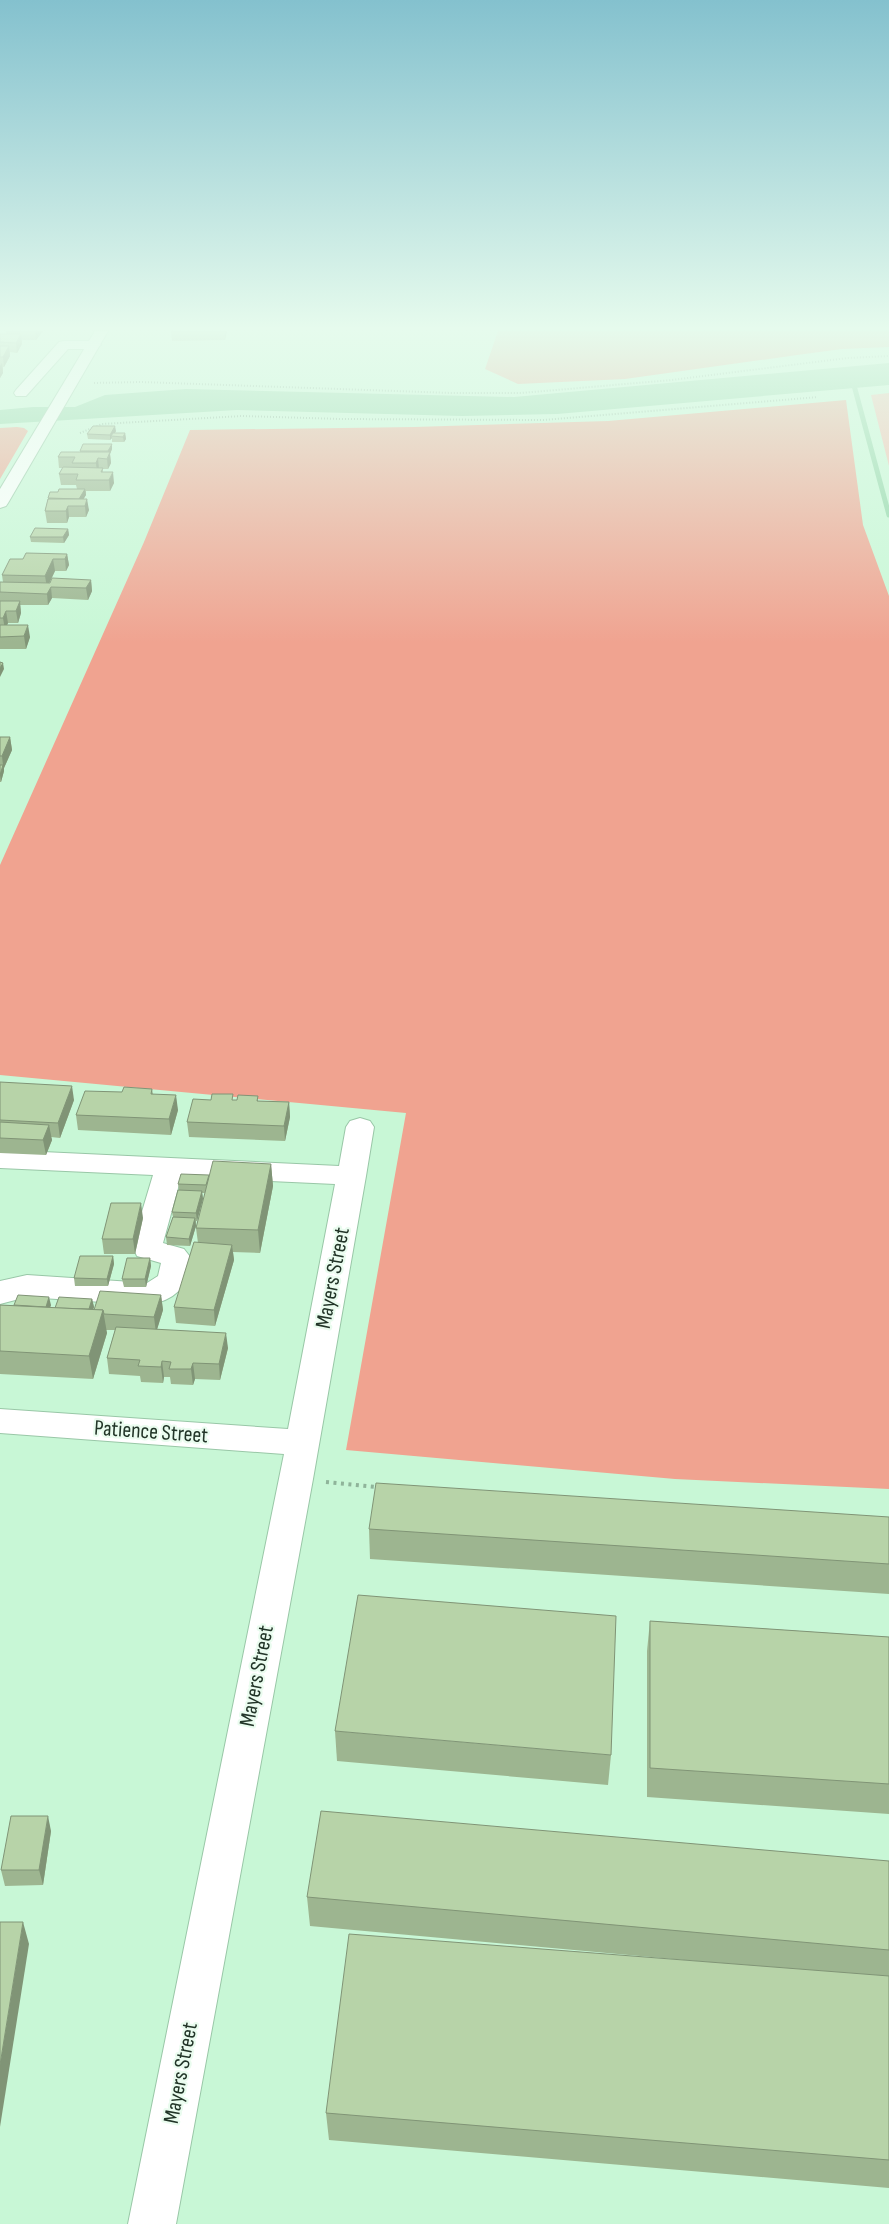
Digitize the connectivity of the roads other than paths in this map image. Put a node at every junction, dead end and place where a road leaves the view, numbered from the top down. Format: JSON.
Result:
{"nodes":[{"id":1,"x":39,"y":435,"type":"edge"},
{"id":2,"x":0,"y":503,"type":"edge"},
{"id":3,"x":360,"y":1127,"type":"dead end"},
{"id":4,"x":0,"y":1159,"type":"edge"},
{"id":5,"x":170,"y":1166,"type":"junction"},
{"id":6,"x":352,"y":1176,"type":"junction"},
{"id":7,"x":0,"y":1293,"type":"edge"},
{"id":8,"x":0,"y":1421,"type":"edge"},
{"id":9,"x":302,"y":1443,"type":"junction"},
{"id":10,"x":152,"y":2224,"type":"edge"}],
"edges":[{"from":1,"to":2,"type":"street"},
{"from":3,"to":6,"type":"street","name":"Mayers Street"},
{"from":4,"to":5,"type":"street"},
{"from":5,"to":6,"type":"street"},
{"from":5,"to":7,"type":"street"},
{"from":6,"to":9,"type":"street","name":"Mayers Street"},
{"from":8,"to":9,"type":"street","name":"Patience Street"},
{"from":9,"to":10,"type":"street","name":"Mayers Street"}]}
